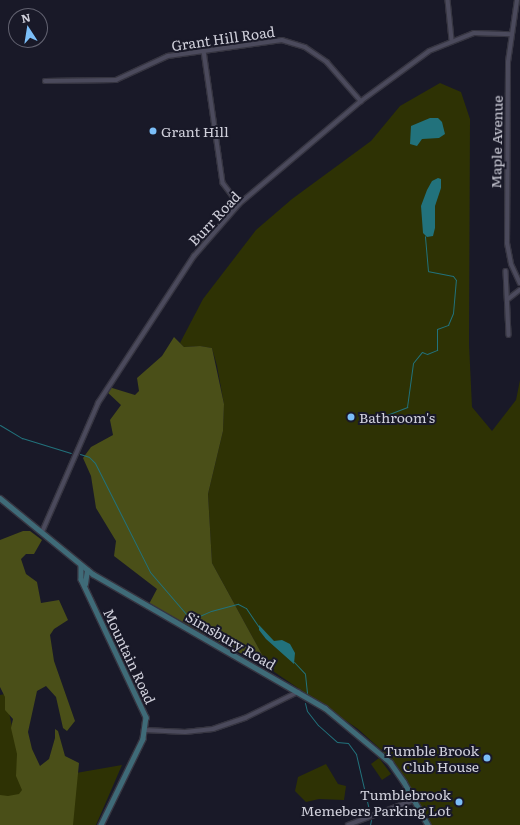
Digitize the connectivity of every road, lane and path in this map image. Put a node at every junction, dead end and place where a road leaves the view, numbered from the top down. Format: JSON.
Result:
{"nodes":[{"id":1,"x":448,"y":0,"type":"edge"},
{"id":2,"x":517,"y":0,"type":"edge"},
{"id":3,"x":512,"y":34,"type":"junction"},
{"id":4,"x":452,"y":40,"type":"junction"},
{"id":5,"x":204,"y":51,"type":"junction"},
{"id":6,"x":45,"y":81,"type":"dead end"},
{"id":7,"x":361,"y":101,"type":"junction"},
{"id":8,"x":239,"y":204,"type":"junction"},
{"id":9,"x":506,"y":271,"type":"dead end"},
{"id":10,"x":520,"y":283,"type":"edge"},
{"id":11,"x":520,"y":290,"type":"edge"},
{"id":12,"x":507,"y":300,"type":"junction"},
{"id":13,"x":509,"y":336,"type":"dead end"},
{"id":14,"x":0,"y":498,"type":"edge"},
{"id":15,"x":42,"y":532,"type":"junction"},
{"id":16,"x":81,"y":566,"type":"junction"},
{"id":17,"x":87,"y":570,"type":"junction"},
{"id":18,"x":85,"y":584,"type":"junction"},
{"id":19,"x":299,"y":691,"type":"junction"},
{"id":20,"x":145,"y":730,"type":"junction"},
{"id":21,"x":414,"y":800,"type":"junction"},
{"id":22,"x":101,"y":825,"type":"edge"},
{"id":23,"x":348,"y":825,"type":"edge"},
{"id":24,"x":428,"y":825,"type":"edge"}],
"edges":[{"from":1,"to":4,"type":"street"},
{"from":2,"to":3,"type":"street","name":"Maple Avenue"},
{"from":3,"to":4,"type":"street","name":"Burr Road"},
{"from":3,"to":10,"type":"street","name":"Maple Avenue"},
{"from":4,"to":7,"type":"street","name":"Burr Road"},
{"from":5,"to":6,"type":"street","name":"Grant Hill Road"},
{"from":5,"to":7,"type":"street","name":"Grant Hill Road"},
{"from":5,"to":8,"type":"street"},
{"from":7,"to":8,"type":"street","name":"Burr Road"},
{"from":8,"to":15,"type":"street","name":"Burr Road"},
{"from":9,"to":12,"type":"street"},
{"from":11,"to":12,"type":"street"},
{"from":12,"to":13,"type":"street"},
{"from":14,"to":15,"type":"main road","name":"Simsbury Road"},
{"from":15,"to":16,"type":"main road","name":"Simsbury Road"},
{"from":16,"to":17,"type":"main road","name":"Simsbury Road"},
{"from":16,"to":18,"type":"main road","name":"Mountain Road"},
{"from":17,"to":18,"type":"main road"},
{"from":17,"to":19,"type":"main road","name":"Simsbury Road"},
{"from":18,"to":20,"type":"main road","name":"Mountain Road"},
{"from":19,"to":20,"type":"street"},
{"from":19,"to":21,"type":"main road","name":"Simsbury Road"},
{"from":20,"to":22,"type":"main road","name":"Mountain Road"},
{"from":21,"to":23,"type":"street"},
{"from":21,"to":24,"type":"main road","name":"Simsbury Road"}]}
